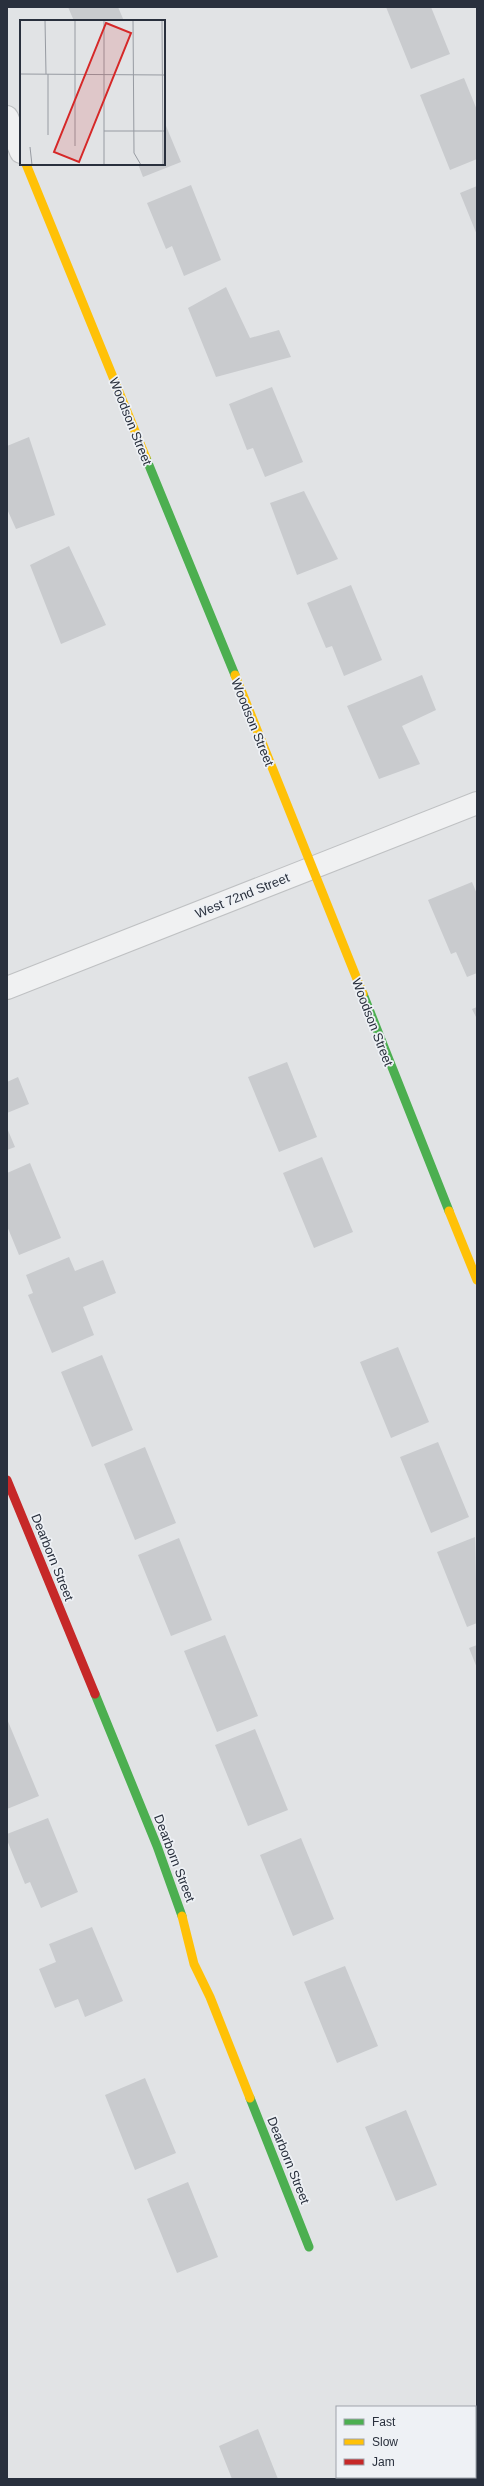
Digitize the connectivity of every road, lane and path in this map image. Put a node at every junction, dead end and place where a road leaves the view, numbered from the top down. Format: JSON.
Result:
{"nodes":[{"id":1,"x":7,"y":117,"type":"edge"},
{"id":2,"x":20,"y":150,"type":"edge"},
{"id":3,"x":26,"y":165,"type":"edge"},
{"id":4,"x":477,"y":803,"type":"edge"},
{"id":5,"x":313,"y":866,"type":"junction"},
{"id":6,"x":7,"y":988,"type":"edge"},
{"id":7,"x":477,"y":1280,"type":"edge"},
{"id":8,"x":7,"y":1480,"type":"edge"},
{"id":9,"x":309,"y":2247,"type":"dead end"}],
"edges":[{"from":1,"to":2,"type":"street"},
{"from":3,"to":5,"type":"street","name":"Woodson Street"},
{"from":4,"to":5,"type":"street","name":"West 72nd Street"},
{"from":5,"to":6,"type":"street","name":"West 72nd Street"},
{"from":5,"to":7,"type":"street","name":"Woodson Street"},
{"from":8,"to":9,"type":"street","name":"Dearborn Street"}]}
